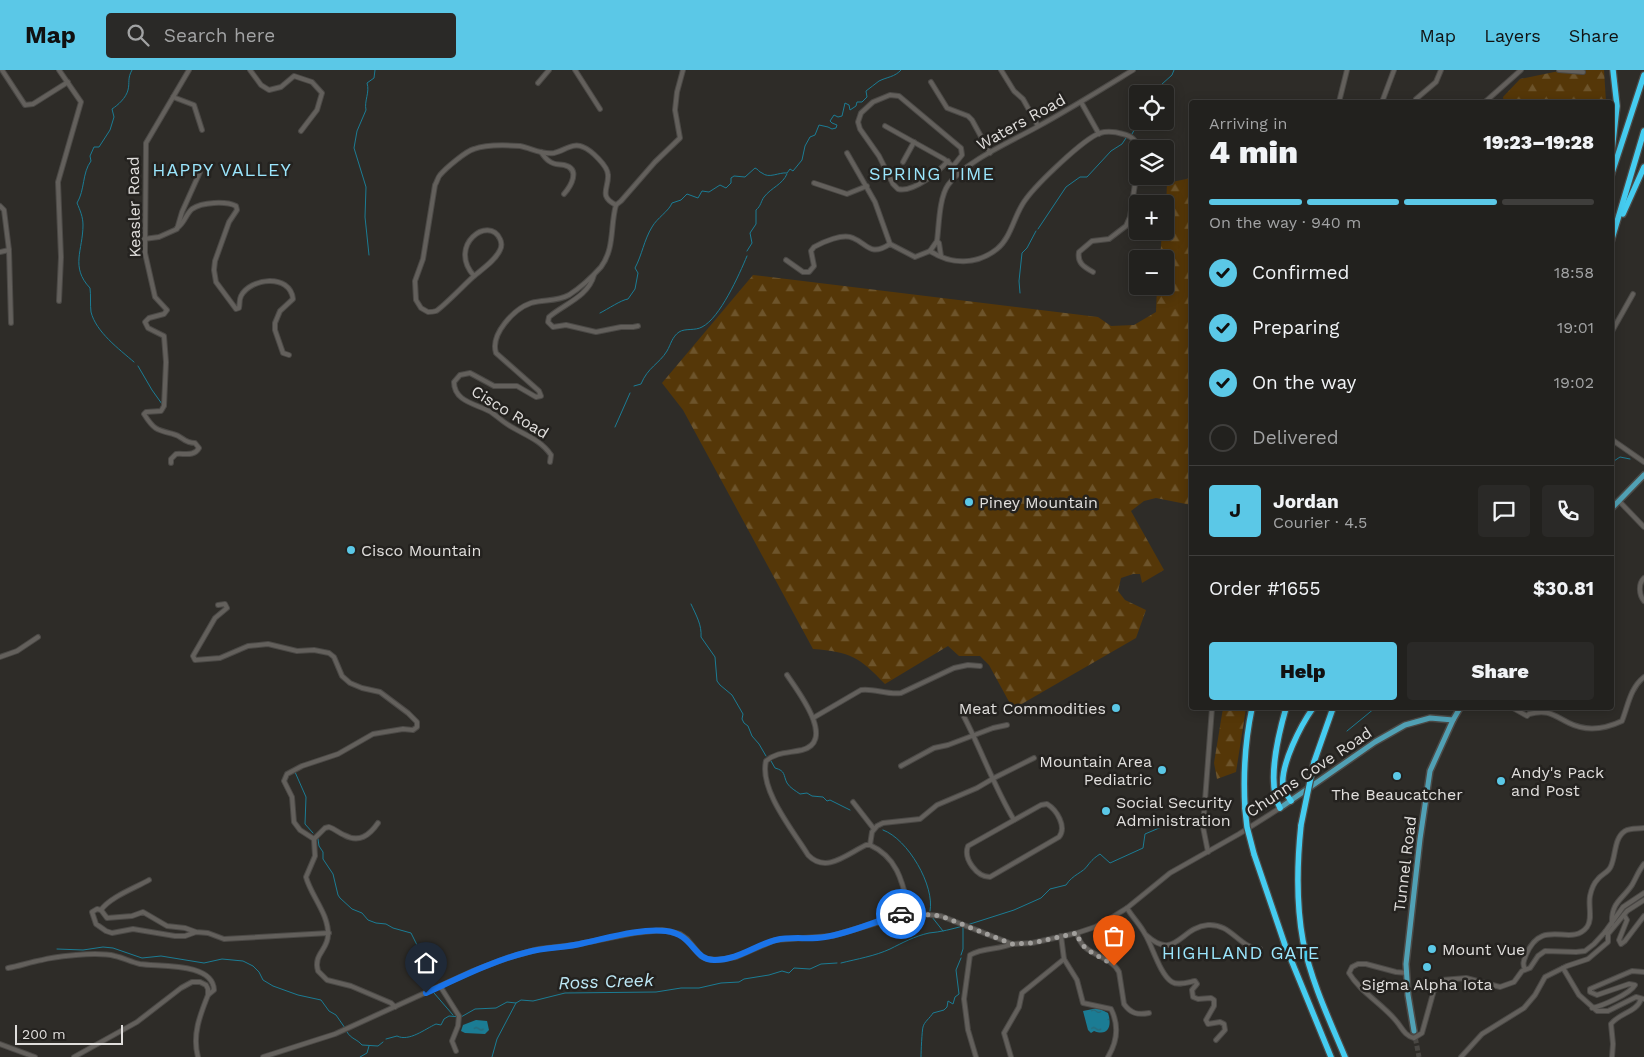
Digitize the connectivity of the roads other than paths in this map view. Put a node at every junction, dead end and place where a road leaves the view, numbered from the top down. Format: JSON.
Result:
{"nodes":[{"id":1,"x":2,"y":70,"type":"edge"},
{"id":2,"x":60,"y":70,"type":"edge"},
{"id":3,"x":189,"y":70,"type":"edge"},
{"id":4,"x":250,"y":70,"type":"edge"},
{"id":5,"x":549,"y":70,"type":"edge"},
{"id":6,"x":575,"y":70,"type":"edge"},
{"id":7,"x":683,"y":70,"type":"edge"},
{"id":8,"x":1001,"y":70,"type":"edge"},
{"id":9,"x":1133,"y":70,"type":"edge"},
{"id":10,"x":1347,"y":70,"type":"edge"},
{"id":11,"x":1394,"y":70,"type":"edge"},
{"id":12,"x":1441,"y":70,"type":"edge"},
{"id":13,"x":1521,"y":70,"type":"edge"},
{"id":14,"x":1559,"y":70,"type":"edge"},
{"id":15,"x":1613,"y":70,"type":"edge"},
{"id":16,"x":1583,"y":72,"type":"dead end"},
{"id":17,"x":1644,"y":75,"type":"edge"},
{"id":18,"x":68,"y":82,"type":"junction"},
{"id":19,"x":931,"y":82,"type":"dead end"},
{"id":20,"x":538,"y":83,"type":"dead end"},
{"id":21,"x":173,"y":96,"type":"junction"},
{"id":22,"x":1416,"y":99,"type":"dead end"},
{"id":23,"x":1340,"y":100,"type":"edge"},
{"id":24,"x":1383,"y":100,"type":"edge"},
{"id":25,"x":1487,"y":100,"type":"edge"},
{"id":26,"x":1081,"y":102,"type":"junction"},
{"id":27,"x":600,"y":109,"type":"dead end"},
{"id":28,"x":885,"y":126,"type":"dead end"},
{"id":29,"x":1038,"y":126,"type":"junction"},
{"id":30,"x":202,"y":130,"type":"dead end"},
{"id":31,"x":301,"y":131,"type":"dead end"},
{"id":32,"x":1644,"y":131,"type":"edge"},
{"id":33,"x":1099,"y":134,"type":"junction"},
{"id":34,"x":1134,"y":140,"type":"edge"},
{"id":35,"x":914,"y":142,"type":"junction"},
{"id":36,"x":1614,"y":143,"type":"edge"},
{"id":37,"x":541,"y":152,"type":"junction"},
{"id":38,"x":847,"y":153,"type":"dead end"},
{"id":39,"x":990,"y":153,"type":"junction"},
{"id":40,"x":948,"y":161,"type":"junction"},
{"id":41,"x":903,"y":162,"type":"dead end"},
{"id":42,"x":954,"y":165,"type":"junction"},
{"id":43,"x":1614,"y":167,"type":"edge"},
{"id":44,"x":1644,"y":167,"type":"edge"},
{"id":45,"x":200,"y":172,"type":"dead end"},
{"id":46,"x":960,"y":172,"type":"junction"},
{"id":47,"x":814,"y":183,"type":"dead end"},
{"id":48,"x":1135,"y":185,"type":"edge"},
{"id":49,"x":867,"y":186,"type":"junction"},
{"id":50,"x":564,"y":194,"type":"dead end"},
{"id":51,"x":616,"y":204,"type":"junction"},
{"id":52,"x":0,"y":206,"type":"edge"},
{"id":53,"x":1618,"y":222,"type":"junction"},
{"id":54,"x":177,"y":228,"type":"junction"},
{"id":55,"x":1614,"y":233,"type":"edge"},
{"id":56,"x":144,"y":239,"type":"junction"},
{"id":57,"x":937,"y":241,"type":"junction"},
{"id":58,"x":890,"y":244,"type":"junction"},
{"id":59,"x":9,"y":250,"type":"junction"},
{"id":60,"x":930,"y":251,"type":"junction"},
{"id":61,"x":0,"y":252,"type":"edge"},
{"id":62,"x":941,"y":256,"type":"junction"},
{"id":63,"x":786,"y":260,"type":"dead end"},
{"id":64,"x":1093,"y":272,"type":"dead end"},
{"id":65,"x":594,"y":275,"type":"junction"},
{"id":66,"x":474,"y":276,"type":"junction"},
{"id":67,"x":1634,"y":294,"type":"dead end"},
{"id":68,"x":59,"y":301,"type":"dead end"},
{"id":69,"x":11,"y":323,"type":"dead end"},
{"id":70,"x":638,"y":326,"type":"dead end"},
{"id":71,"x":1614,"y":328,"type":"edge"},
{"id":72,"x":289,"y":355,"type":"dead end"},
{"id":73,"x":1614,"y":441,"type":"edge"},
{"id":74,"x":550,"y":462,"type":"dead end"},
{"id":75,"x":1644,"y":462,"type":"edge"},
{"id":76,"x":171,"y":463,"type":"dead end"},
{"id":77,"x":1644,"y":475,"type":"edge"},
{"id":78,"x":1619,"y":501,"type":"junction"},
{"id":79,"x":1614,"y":506,"type":"edge"},
{"id":80,"x":1644,"y":527,"type":"edge"},
{"id":81,"x":1644,"y":578,"type":"edge"},
{"id":82,"x":1644,"y":601,"type":"edge"},
{"id":83,"x":218,"y":605,"type":"dead end"},
{"id":84,"x":38,"y":637,"type":"dead end"},
{"id":85,"x":0,"y":657,"type":"edge"},
{"id":86,"x":980,"y":666,"type":"dead end"},
{"id":87,"x":787,"y":675,"type":"dead end"},
{"id":88,"x":1644,"y":677,"type":"edge"},
{"id":89,"x":1212,"y":710,"type":"edge"},
{"id":90,"x":1252,"y":710,"type":"edge"},
{"id":91,"x":1285,"y":710,"type":"edge"},
{"id":92,"x":1312,"y":710,"type":"edge"},
{"id":93,"x":1332,"y":710,"type":"edge"},
{"id":94,"x":1459,"y":710,"type":"edge"},
{"id":95,"x":1516,"y":710,"type":"edge"},
{"id":96,"x":961,"y":711,"type":"dead end"},
{"id":97,"x":813,"y":718,"type":"junction"},
{"id":98,"x":1453,"y":720,"type":"junction"},
{"id":99,"x":1007,"y":725,"type":"dead end"},
{"id":100,"x":974,"y":735,"type":"junction"},
{"id":101,"x":1034,"y":758,"type":"dead end"},
{"id":102,"x":901,"y":766,"type":"dead end"},
{"id":103,"x":994,"y":778,"type":"junction"},
{"id":104,"x":1291,"y":801,"type":"junction"},
{"id":105,"x":853,"y":802,"type":"dead end"},
{"id":106,"x":1280,"y":808,"type":"junction"},
{"id":107,"x":1014,"y":820,"type":"junction"},
{"id":108,"x":378,"y":823,"type":"dead end"},
{"id":109,"x":1644,"y":828,"type":"edge"},
{"id":110,"x":874,"y":829,"type":"junction"},
{"id":111,"x":314,"y":839,"type":"junction"},
{"id":112,"x":870,"y":845,"type":"junction"},
{"id":113,"x":1208,"y":852,"type":"junction"},
{"id":114,"x":1644,"y":864,"type":"edge"},
{"id":115,"x":149,"y":880,"type":"dead end"},
{"id":116,"x":1644,"y":893,"type":"edge"},
{"id":117,"x":1644,"y":900,"type":"edge"},
{"id":118,"x":1127,"y":908,"type":"junction"},
{"id":119,"x":101,"y":910,"type":"junction"},
{"id":120,"x":910,"y":913,"type":"junction"},
{"id":121,"x":1624,"y":914,"type":"junction"},
{"id":122,"x":1644,"y":916,"type":"edge"},
{"id":123,"x":1612,"y":924,"type":"junction"},
{"id":124,"x":196,"y":932,"type":"junction"},
{"id":125,"x":1077,"y":933,"type":"junction"},
{"id":126,"x":1607,"y":933,"type":"junction"},
{"id":127,"x":329,"y":934,"type":"junction"},
{"id":128,"x":1146,"y":934,"type":"junction"},
{"id":129,"x":1061,"y":936,"type":"junction"},
{"id":130,"x":1012,"y":944,"type":"junction"},
{"id":131,"x":1260,"y":949,"type":"dead end"},
{"id":132,"x":1064,"y":959,"type":"junction"},
{"id":133,"x":8,"y":968,"type":"dead end"},
{"id":134,"x":1563,"y":968,"type":"junction"},
{"id":135,"x":1525,"y":969,"type":"junction"},
{"id":136,"x":1644,"y":972,"type":"edge"},
{"id":137,"x":1407,"y":974,"type":"junction"},
{"id":138,"x":440,"y":986,"type":"junction"},
{"id":139,"x":208,"y":995,"type":"junction"},
{"id":140,"x":1643,"y":999,"type":"edge"},
{"id":141,"x":395,"y":1007,"type":"junction"},
{"id":142,"x":1592,"y":1008,"type":"junction"},
{"id":143,"x":1149,"y":1013,"type":"dead end"},
{"id":144,"x":1414,"y":1031,"type":"tunnel mouth"},
{"id":145,"x":1216,"y":1040,"type":"dead end"},
{"id":146,"x":0,"y":1044,"type":"edge"},
{"id":147,"x":456,"y":1051,"type":"dead end"},
{"id":148,"x":35,"y":1057,"type":"edge"},
{"id":149,"x":74,"y":1057,"type":"edge"},
{"id":150,"x":198,"y":1057,"type":"edge"},
{"id":151,"x":263,"y":1057,"type":"edge"},
{"id":152,"x":976,"y":1057,"type":"edge"},
{"id":153,"x":1011,"y":1057,"type":"edge"},
{"id":154,"x":1108,"y":1057,"type":"edge"},
{"id":155,"x":1331,"y":1057,"type":"edge"},
{"id":156,"x":1345,"y":1057,"type":"edge"},
{"id":157,"x":1461,"y":1057,"type":"edge"},
{"id":158,"x":1612,"y":1057,"type":"edge"}],
"edges":[{"from":1,"to":18,"type":"street"},
{"from":2,"to":18,"type":"street"},
{"from":3,"to":21,"type":"street","name":"Keasler Road"},
{"from":4,"to":31,"type":"street"},
{"from":5,"to":20,"type":"street"},
{"from":6,"to":27,"type":"street"},
{"from":7,"to":51,"type":"street"},
{"from":8,"to":29,"type":"street"},
{"from":9,"to":26,"type":"street","name":"Waters Road"},
{"from":10,"to":23,"type":"street"},
{"from":11,"to":24,"type":"street"},
{"from":12,"to":22,"type":"street"},
{"from":13,"to":25,"type":"street"},
{"from":14,"to":16,"type":"street"},
{"from":15,"to":36,"type":"highway"},
{"from":17,"to":43,"type":"highway"},
{"from":18,"to":68,"type":"street"},
{"from":19,"to":39,"type":"street"},
{"from":21,"to":30,"type":"street"},
{"from":21,"to":56,"type":"street","name":"Keasler Road"},
{"from":26,"to":29,"type":"street","name":"Waters Road"},
{"from":26,"to":33,"type":"street"},
{"from":28,"to":35,"type":"street"},
{"from":29,"to":39,"type":"street","name":"Waters Road"},
{"from":32,"to":53,"type":"highway"},
{"from":33,"to":34,"type":"street"},
{"from":33,"to":62,"type":"street"},
{"from":35,"to":40,"type":"street"},
{"from":35,"to":41,"type":"street"},
{"from":37,"to":50,"type":"street"},
{"from":37,"to":51,"type":"street"},
{"from":37,"to":66,"type":"street"},
{"from":38,"to":49,"type":"street"},
{"from":39,"to":46,"type":"street","name":"Waters Road"},
{"from":40,"to":42,"type":"street"},
{"from":40,"to":42,"type":"street"},
{"from":42,"to":46,"type":"street"},
{"from":44,"to":53,"type":"highway"},
{"from":45,"to":54,"type":"street"},
{"from":46,"to":57,"type":"street","name":"Waters Road"},
{"from":47,"to":49,"type":"street"},
{"from":48,"to":64,"type":"street"},
{"from":49,"to":58,"type":"street"},
{"from":51,"to":65,"type":"street","name":"Cisco Road"},
{"from":52,"to":59,"type":"street"},
{"from":53,"to":55,"type":"highway"},
{"from":54,"to":56,"type":"street"},
{"from":54,"to":72,"type":"street"},
{"from":56,"to":76,"type":"street","name":"Keasler Road"},
{"from":57,"to":60,"type":"street","name":"Waters Road"},
{"from":57,"to":62,"type":"street","name":"Waters Road"},
{"from":58,"to":60,"type":"street"},
{"from":58,"to":63,"type":"street"},
{"from":59,"to":61,"type":"street"},
{"from":59,"to":69,"type":"street"},
{"from":60,"to":62,"type":"street"},
{"from":65,"to":70,"type":"street"},
{"from":65,"to":74,"type":"street","name":"Cisco Road"},
{"from":66,"to":66,"type":"street"},
{"from":67,"to":71,"type":"street"},
{"from":73,"to":75,"type":"street"},
{"from":77,"to":78,"type":"main road"},
{"from":78,"to":79,"type":"main road"},
{"from":78,"to":80,"type":"street"},
{"from":81,"to":82,"type":"street"},
{"from":83,"to":111,"type":"street"},
{"from":84,"to":85,"type":"street"},
{"from":86,"to":97,"type":"street"},
{"from":87,"to":97,"type":"street"},
{"from":88,"to":95,"type":"street"},
{"from":89,"to":113,"type":"street"},
{"from":90,"to":155,"type":"highway","bridge":true},
{"from":91,"to":106,"type":"highway"},
{"from":92,"to":104,"type":"highway"},
{"from":93,"to":156,"type":"highway","bridge":true},
{"from":94,"to":98,"type":"main road","name":"Tunnel Road"},
{"from":96,"to":100,"type":"street"},
{"from":97,"to":112,"type":"street"},
{"from":98,"to":104,"type":"main road","name":"Chunns Cove Road"},
{"from":98,"to":137,"type":"main road","name":"Tunnel Road"},
{"from":99,"to":100,"type":"street"},
{"from":100,"to":102,"type":"street"},
{"from":100,"to":103,"type":"street"},
{"from":101,"to":103,"type":"street"},
{"from":103,"to":107,"type":"street"},
{"from":103,"to":110,"type":"street"},
{"from":104,"to":106,"type":"main road","name":"Chunns Cove Road"},
{"from":105,"to":110,"type":"street"},
{"from":106,"to":113,"type":"street","name":"Chunns Cove Road"},
{"from":107,"to":107,"type":"street"},
{"from":108,"to":111,"type":"street"},
{"from":109,"to":135,"type":"street"},
{"from":110,"to":112,"type":"street"},
{"from":111,"to":127,"type":"street"},
{"from":112,"to":120,"type":"street"},
{"from":113,"to":118,"type":"street","name":"Chunns Cove Road"},
{"from":114,"to":123,"type":"street"},
{"from":115,"to":119,"type":"street"},
{"from":116,"to":123,"type":"street"},
{"from":117,"to":121,"type":"street"},
{"from":118,"to":125,"type":"street","name":"Chunns Cove Road"},
{"from":118,"to":128,"type":"street"},
{"from":119,"to":124,"type":"street"},
{"from":119,"to":124,"type":"street"},
{"from":120,"to":130,"type":"street","name":"Chunns Cove Road"},
{"from":120,"to":138,"type":"street","name":"Chunns Cove Road"},
{"from":121,"to":122,"type":"street"},
{"from":121,"to":126,"type":"street"},
{"from":123,"to":126,"type":"street"},
{"from":124,"to":127,"type":"street"},
{"from":125,"to":129,"type":"street","name":"Chunns Cove Road"},
{"from":125,"to":143,"type":"street"},
{"from":126,"to":134,"type":"street"},
{"from":126,"to":135,"type":"street"},
{"from":127,"to":141,"type":"street"},
{"from":128,"to":131,"type":"street"},
{"from":128,"to":145,"type":"street"},
{"from":129,"to":130,"type":"street","name":"Chunns Cove Road"},
{"from":129,"to":132,"type":"street"},
{"from":130,"to":152,"type":"street"},
{"from":132,"to":153,"type":"street"},
{"from":132,"to":154,"type":"street"},
{"from":133,"to":139,"type":"street"},
{"from":134,"to":142,"type":"street"},
{"from":134,"to":157,"type":"street"},
{"from":135,"to":137,"type":"street"},
{"from":136,"to":142,"type":"street"},
{"from":137,"to":144,"type":"main road","name":"Tunnel Road"},
{"from":138,"to":141,"type":"street","name":"Chunns Cove Road"},
{"from":138,"to":147,"type":"street"},
{"from":139,"to":149,"type":"street"},
{"from":139,"to":150,"type":"street"},
{"from":140,"to":142,"type":"street"},
{"from":140,"to":158,"type":"street"},
{"from":141,"to":151,"type":"street","name":"Chunns Cove Road"},
{"from":146,"to":148,"type":"street"}]}
